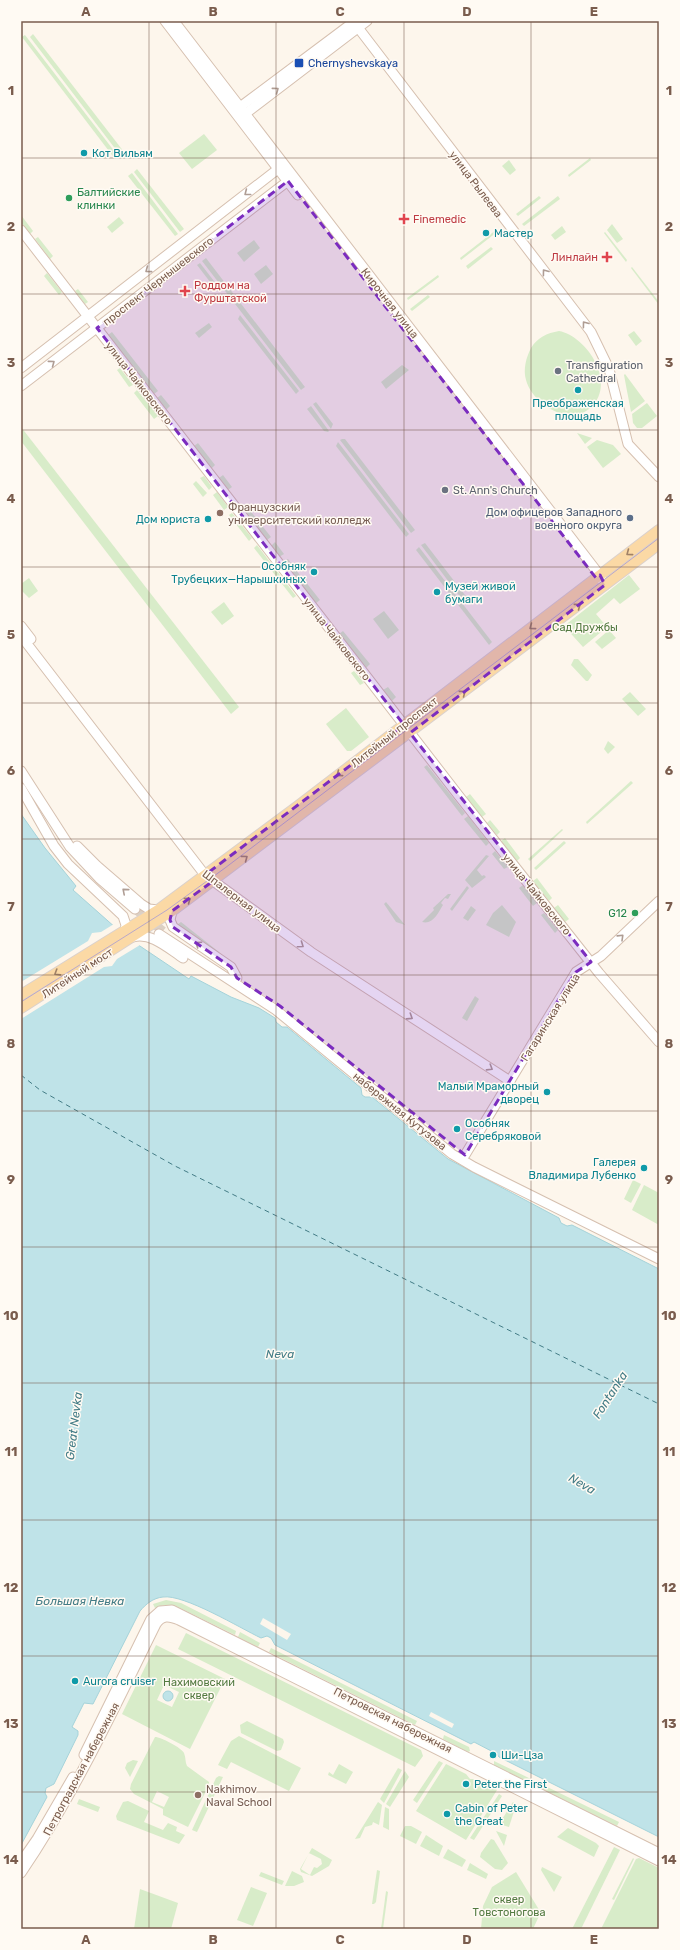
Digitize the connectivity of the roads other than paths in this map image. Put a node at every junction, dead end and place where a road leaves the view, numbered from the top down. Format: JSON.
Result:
{"nodes":[{"id":1,"x":165,"y":21,"type":"edge"},
{"id":2,"x":174,"y":21,"type":"edge"},
{"id":3,"x":367,"y":21,"type":"edge"},
{"id":4,"x":355,"y":23,"type":"edge"},
{"id":5,"x":240,"y":112,"type":"junction"},
{"id":6,"x":278,"y":169,"type":"junction"},
{"id":7,"x":288,"y":172,"type":"junction"},
{"id":8,"x":288,"y":181,"type":"junction"},
{"id":9,"x":21,"y":230,"type":"edge"},
{"id":10,"x":88,"y":317,"type":"junction"},
{"id":11,"x":97,"y":328,"type":"junction"},
{"id":12,"x":21,"y":368,"type":"edge"},
{"id":13,"x":21,"y":386,"type":"edge"},
{"id":14,"x":659,"y":477,"type":"edge"},
{"id":15,"x":659,"y":530,"type":"edge"},
{"id":16,"x":659,"y":544,"type":"edge"},
{"id":17,"x":598,"y":576,"type":"junction"},
{"id":18,"x":604,"y":585,"type":"junction"},
{"id":19,"x":21,"y":626,"type":"edge"},
{"id":20,"x":21,"y":636,"type":"edge"},
{"id":21,"x":407,"y":729,"type":"junction"},
{"id":22,"x":21,"y":771,"type":"edge"},
{"id":23,"x":21,"y":787,"type":"edge"},
{"id":24,"x":33,"y":790,"type":"junction"},
{"id":25,"x":210,"y":876,"type":"junction"},
{"id":26,"x":659,"y":901,"type":"edge"},
{"id":27,"x":158,"y":910,"type":"junction"},
{"id":28,"x":172,"y":912,"type":"junction"},
{"id":29,"x":125,"y":930,"type":"junction"},
{"id":30,"x":133,"y":937,"type":"junction"},
{"id":31,"x":591,"y":962,"type":"junction"},
{"id":32,"x":237,"y":978,"type":"junction"},
{"id":33,"x":21,"y":995,"type":"edge"},
{"id":34,"x":263,"y":1001,"type":"junction"},
{"id":35,"x":21,"y":1008,"type":"edge"},
{"id":36,"x":659,"y":1042,"type":"edge"},
{"id":37,"x":510,"y":1081,"type":"junction"},
{"id":38,"x":465,"y":1155,"type":"junction"},
{"id":39,"x":659,"y":1253,"type":"edge"},
{"id":40,"x":659,"y":1259,"type":"edge"},
{"id":41,"x":156,"y":1618,"type":"junction"},
{"id":42,"x":659,"y":1853,"type":"edge"},
{"id":43,"x":659,"y":1861,"type":"edge"},
{"id":44,"x":21,"y":1862,"type":"edge"},
{"id":45,"x":21,"y":1873,"type":"edge"}],
"edges":[{"from":1,"to":5,"type":"main road","name":"Кирочная улица"},
{"from":2,"to":5,"type":"main road","name":"Кирочная улица"},
{"from":3,"to":4,"type":"main road"},
{"from":4,"to":5,"type":"main road"},
{"from":14,"to":4,"type":"main road","name":"улица Рылеева","one_way":true},
{"from":5,"to":6,"type":"main road","name":"Кирочная улица"},
{"from":5,"to":7,"type":"main road","name":"Кирочная улица"},
{"from":6,"to":8,"type":"main road","name":"Кирочная улица"},
{"from":6,"to":10,"type":"main road","name":"проспект Чернышевского","one_way":true},
{"from":7,"to":8,"type":"main road"},
{"from":7,"to":17,"type":"main road","name":"Кирочная улица"},
{"from":8,"to":11,"type":"main road","name":"проспект Чернышевского"},
{"from":8,"to":17,"type":"main road","name":"Кирочная улица"},
{"from":9,"to":10,"type":"main road","name":"улица Чайковского"},
{"from":10,"to":11,"type":"main road","name":"улица Чайковского"},
{"from":10,"to":12,"type":"main road","name":"проспект Чернышевского"},
{"from":13,"to":11,"type":"main road","name":"проспект Чернышевского","one_way":true},
{"from":11,"to":21,"type":"main road","name":"улица Чайковского"},
{"from":15,"to":17,"type":"main road","name":"Литейный проспект","one_way":true},
{"from":16,"to":18,"type":"main road","name":"Литейный проспект"},
{"from":17,"to":18,"type":"main road","name":"Кирочная улица"},
{"from":17,"to":21,"type":"main road","name":"Литейный проспект","one_way":true},
{"from":21,"to":18,"type":"main road","name":"Литейный проспект","one_way":true},
{"from":19,"to":25,"type":"main road","name":"Шпалерная улица"},
{"from":20,"to":25,"type":"main road","name":"Шпалерная улица"},
{"from":21,"to":25,"type":"main road","name":"Литейный проспект"},
{"from":21,"to":31,"type":"main road","name":"улица Чайковского"},
{"from":22,"to":24,"type":"main road"},
{"from":23,"to":24,"type":"main road"},
{"from":23,"to":29,"type":"main road"},
{"from":27,"to":24,"type":"main road","one_way":true},
{"from":25,"to":27,"type":"main road","name":"Литейный проспект"},
{"from":28,"to":25,"type":"main road","name":"Литейный проспект","one_way":true},
{"from":25,"to":37,"type":"main road","name":"Шпалерная улица","one_way":true},
{"from":31,"to":26,"type":"main road","name":"Гагаринская улица","one_way":true},
{"from":27,"to":29,"type":"main road","name":"Литейный проспект"},
{"from":28,"to":30,"type":"main road","name":"Литейный проспект"},
{"from":32,"to":28,"type":"main road","one_way":true},
{"from":29,"to":33,"type":"main road","name":"Литейный мост","one_way":true},
{"from":30,"to":34,"type":"main road"},
{"from":30,"to":35,"type":"main road","name":"Литейный мост"},
{"from":31,"to":36,"type":"main road","name":"улица Чайковского"},
{"from":31,"to":37,"type":"main road","name":"Гагаринская улица"},
{"from":32,"to":34,"type":"main road","name":"набережная Кутузова"},
{"from":32,"to":38,"type":"main road","name":"набережная Кутузова"},
{"from":34,"to":40,"type":"main road","name":"набережная Кутузова"},
{"from":37,"to":38,"type":"main road","name":"Гагаринская улица"},
{"from":38,"to":39,"type":"main road","name":"набережная Кутузова"},
{"from":41,"to":42,"type":"main road","name":"Петровская набережная"},
{"from":41,"to":43,"type":"main road","name":"Петровская набережная"},
{"from":41,"to":44,"type":"main road","name":"Петроградская набережная"},
{"from":41,"to":45,"type":"main road","name":"Петроградская набережная"}]}
